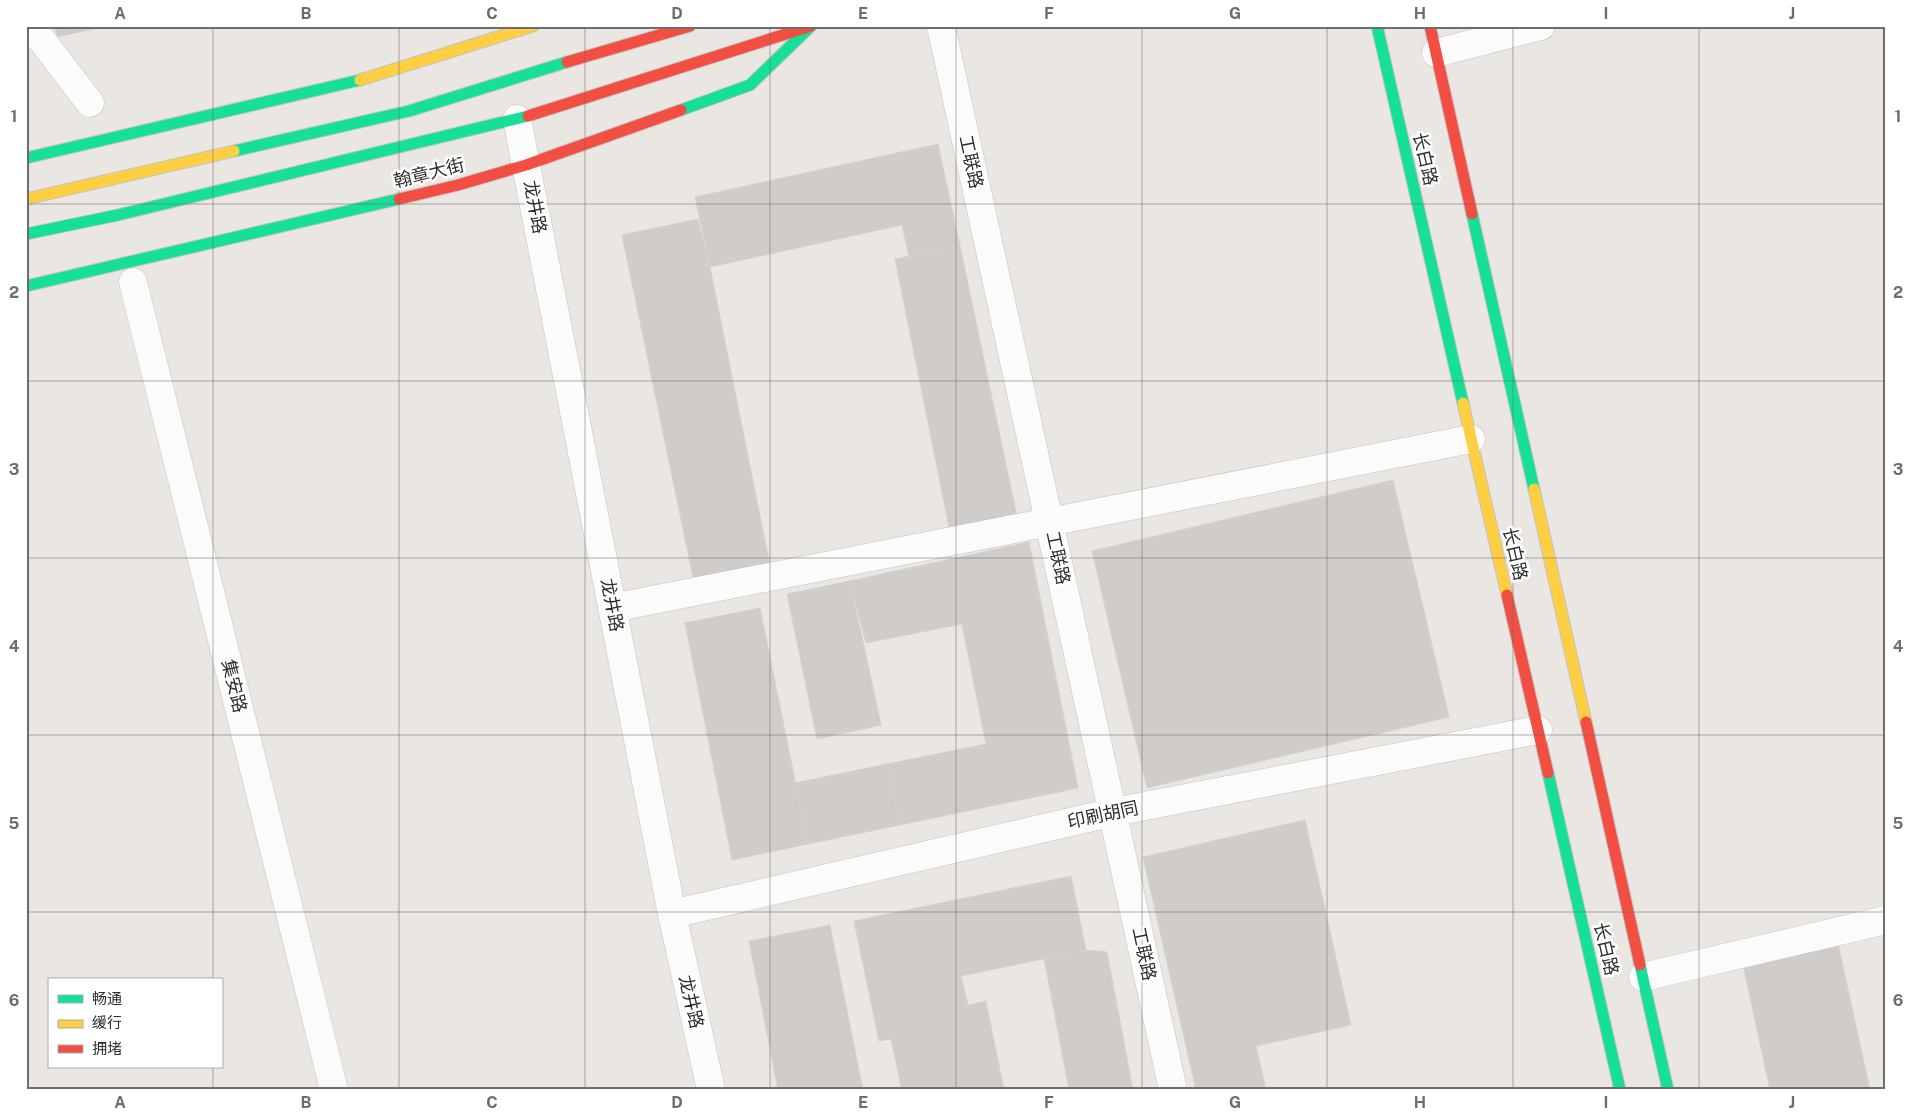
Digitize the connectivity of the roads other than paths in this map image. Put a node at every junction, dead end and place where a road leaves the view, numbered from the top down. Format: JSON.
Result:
{"nodes":[{"id":1,"x":31,"y":26,"type":"edge"},
{"id":2,"x":533,"y":26,"type":"edge"},
{"id":3,"x":690,"y":26,"type":"edge"},
{"id":4,"x":810,"y":26,"type":"edge"},
{"id":5,"x":941,"y":26,"type":"edge"},
{"id":6,"x":1377,"y":26,"type":"edge"},
{"id":7,"x":1430,"y":26,"type":"edge"},
{"id":8,"x":1541,"y":26,"type":"edge"},
{"id":9,"x":1436,"y":53,"type":"junction"},
{"id":10,"x":90,"y":103,"type":"dead end"},
{"id":11,"x":518,"y":120,"type":"junction"},
{"id":12,"x":26,"y":158,"type":"edge"},
{"id":13,"x":526,"y":165,"type":"junction"},
{"id":14,"x":26,"y":199,"type":"edge"},
{"id":15,"x":26,"y":234,"type":"edge"},
{"id":16,"x":133,"y":282,"type":"dead end"},
{"id":17,"x":26,"y":286,"type":"edge"},
{"id":18,"x":1471,"y":439,"type":"junction"},
{"id":19,"x":1050,"y":522,"type":"junction"},
{"id":20,"x":612,"y":608,"type":"junction"},
{"id":21,"x":1538,"y":730,"type":"junction"},
{"id":22,"x":1114,"y":812,"type":"junction"},
{"id":23,"x":672,"y":914,"type":"junction"},
{"id":24,"x":1886,"y":920,"type":"edge"},
{"id":25,"x":1643,"y":977,"type":"junction"},
{"id":26,"x":334,"y":1090,"type":"edge"},
{"id":27,"x":711,"y":1090,"type":"edge"},
{"id":28,"x":1173,"y":1090,"type":"edge"},
{"id":29,"x":1620,"y":1090,"type":"edge"},
{"id":30,"x":1668,"y":1090,"type":"edge"}],
"edges":[{"from":1,"to":10,"type":"street"},
{"from":2,"to":12,"type":"main road"},
{"from":3,"to":14,"type":"main road"},
{"from":4,"to":11,"type":"main road","name":"翰章大街"},
{"from":4,"to":13,"type":"main road","name":"翰章大街"},
{"from":5,"to":19,"type":"street","name":"工联路"},
{"from":6,"to":18,"type":"main road","name":"长白路"},
{"from":7,"to":9,"type":"main road","name":"长白路"},
{"from":8,"to":9,"type":"street"},
{"from":9,"to":25,"type":"main road","name":"长白路"},
{"from":11,"to":13,"type":"street","name":"龙井路"},
{"from":11,"to":15,"type":"main road","name":"翰章大街"},
{"from":13,"to":17,"type":"main road","name":"翰章大街"},
{"from":13,"to":20,"type":"street","name":"龙井路"},
{"from":16,"to":26,"type":"street","name":"集安路"},
{"from":18,"to":19,"type":"street"},
{"from":18,"to":21,"type":"main road","name":"长白路"},
{"from":19,"to":20,"type":"street"},
{"from":19,"to":22,"type":"street","name":"工联路"},
{"from":20,"to":23,"type":"street","name":"龙井路"},
{"from":21,"to":22,"type":"street","name":"印刷胡同"},
{"from":21,"to":29,"type":"main road","name":"长白路"},
{"from":22,"to":23,"type":"street","name":"印刷胡同"},
{"from":22,"to":28,"type":"street","name":"工联路"},
{"from":23,"to":27,"type":"street","name":"龙井路"},
{"from":24,"to":25,"type":"street"},
{"from":25,"to":30,"type":"main road","name":"长白路"}]}
